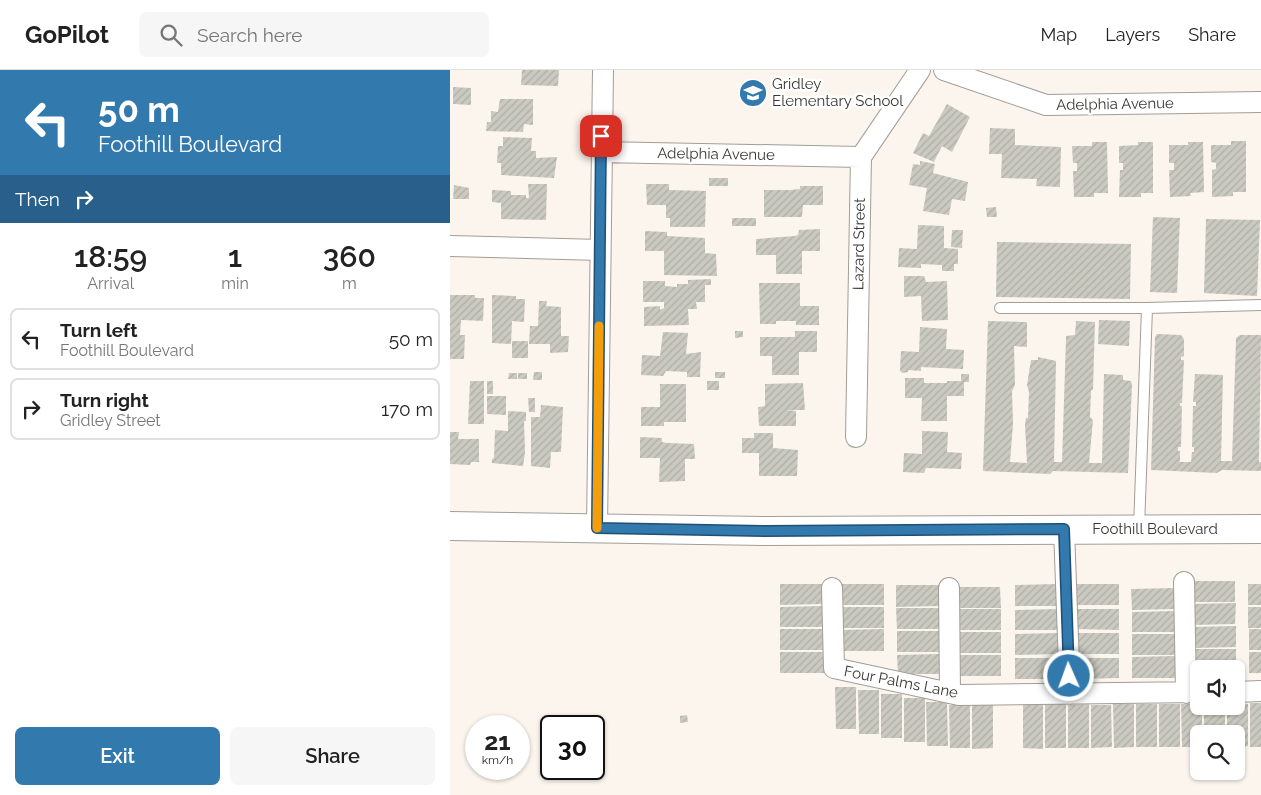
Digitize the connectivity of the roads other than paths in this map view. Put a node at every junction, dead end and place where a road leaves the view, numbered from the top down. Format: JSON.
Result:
{"nodes":[{"id":1,"x":603,"y":70,"type":"edge"},
{"id":2,"x":920,"y":70,"type":"edge"},
{"id":3,"x":944,"y":70,"type":"edge"},
{"id":4,"x":1261,"y":102,"type":"edge"},
{"id":5,"x":600,"y":152,"type":"junction"},
{"id":6,"x":861,"y":157,"type":"junction"},
{"id":7,"x":450,"y":246,"type":"edge"},
{"id":8,"x":600,"y":250,"type":"junction"},
{"id":9,"x":1261,"y":305,"type":"edge"},
{"id":10,"x":1000,"y":308,"type":"dead end"},
{"id":11,"x":1147,"y":308,"type":"junction"},
{"id":12,"x":856,"y":437,"type":"dead end"},
{"id":13,"x":450,"y":526,"type":"edge"},
{"id":14,"x":597,"y":528,"type":"junction"},
{"id":15,"x":1064,"y":529,"type":"junction"},
{"id":16,"x":1139,"y":529,"type":"junction"},
{"id":17,"x":1261,"y":529,"type":"edge"},
{"id":18,"x":1184,"y":582,"type":"dead end"},
{"id":19,"x":832,"y":588,"type":"dead end"},
{"id":20,"x":949,"y":588,"type":"dead end"},
{"id":21,"x":1190,"y":660,"type":"edge"},
{"id":22,"x":1261,"y":691,"type":"edge"},
{"id":23,"x":1190,"y":692,"type":"edge"},
{"id":24,"x":1245,"y":692,"type":"edge"},
{"id":25,"x":950,"y":693,"type":"junction"},
{"id":26,"x":1070,"y":694,"type":"junction"}],
"edges":[{"from":1,"to":5,"type":"street"},
{"from":2,"to":6,"type":"street"},
{"from":3,"to":4,"type":"street","name":"Adelphia Avenue"},
{"from":5,"to":6,"type":"street","name":"Adelphia Avenue"},
{"from":5,"to":8,"type":"street"},
{"from":6,"to":12,"type":"street","name":"Lazard Street"},
{"from":7,"to":8,"type":"street"},
{"from":8,"to":14,"type":"street"},
{"from":9,"to":11,"type":"lane"},
{"from":10,"to":11,"type":"lane"},
{"from":11,"to":16,"type":"lane"},
{"from":13,"to":14,"type":"main road","name":"Foothill Boulevard"},
{"from":14,"to":15,"type":"main road","name":"Foothill Boulevard"},
{"from":15,"to":16,"type":"main road","name":"Foothill Boulevard"},
{"from":15,"to":26,"type":"street"},
{"from":16,"to":17,"type":"main road","name":"Foothill Boulevard"},
{"from":18,"to":21,"type":"street"},
{"from":19,"to":25,"type":"street","name":"Four Palms Lane"},
{"from":20,"to":25,"type":"street"},
{"from":22,"to":24,"type":"street"},
{"from":23,"to":26,"type":"street","name":"Four Palms Lane"},
{"from":25,"to":26,"type":"street","name":"Four Palms Lane"}]}
